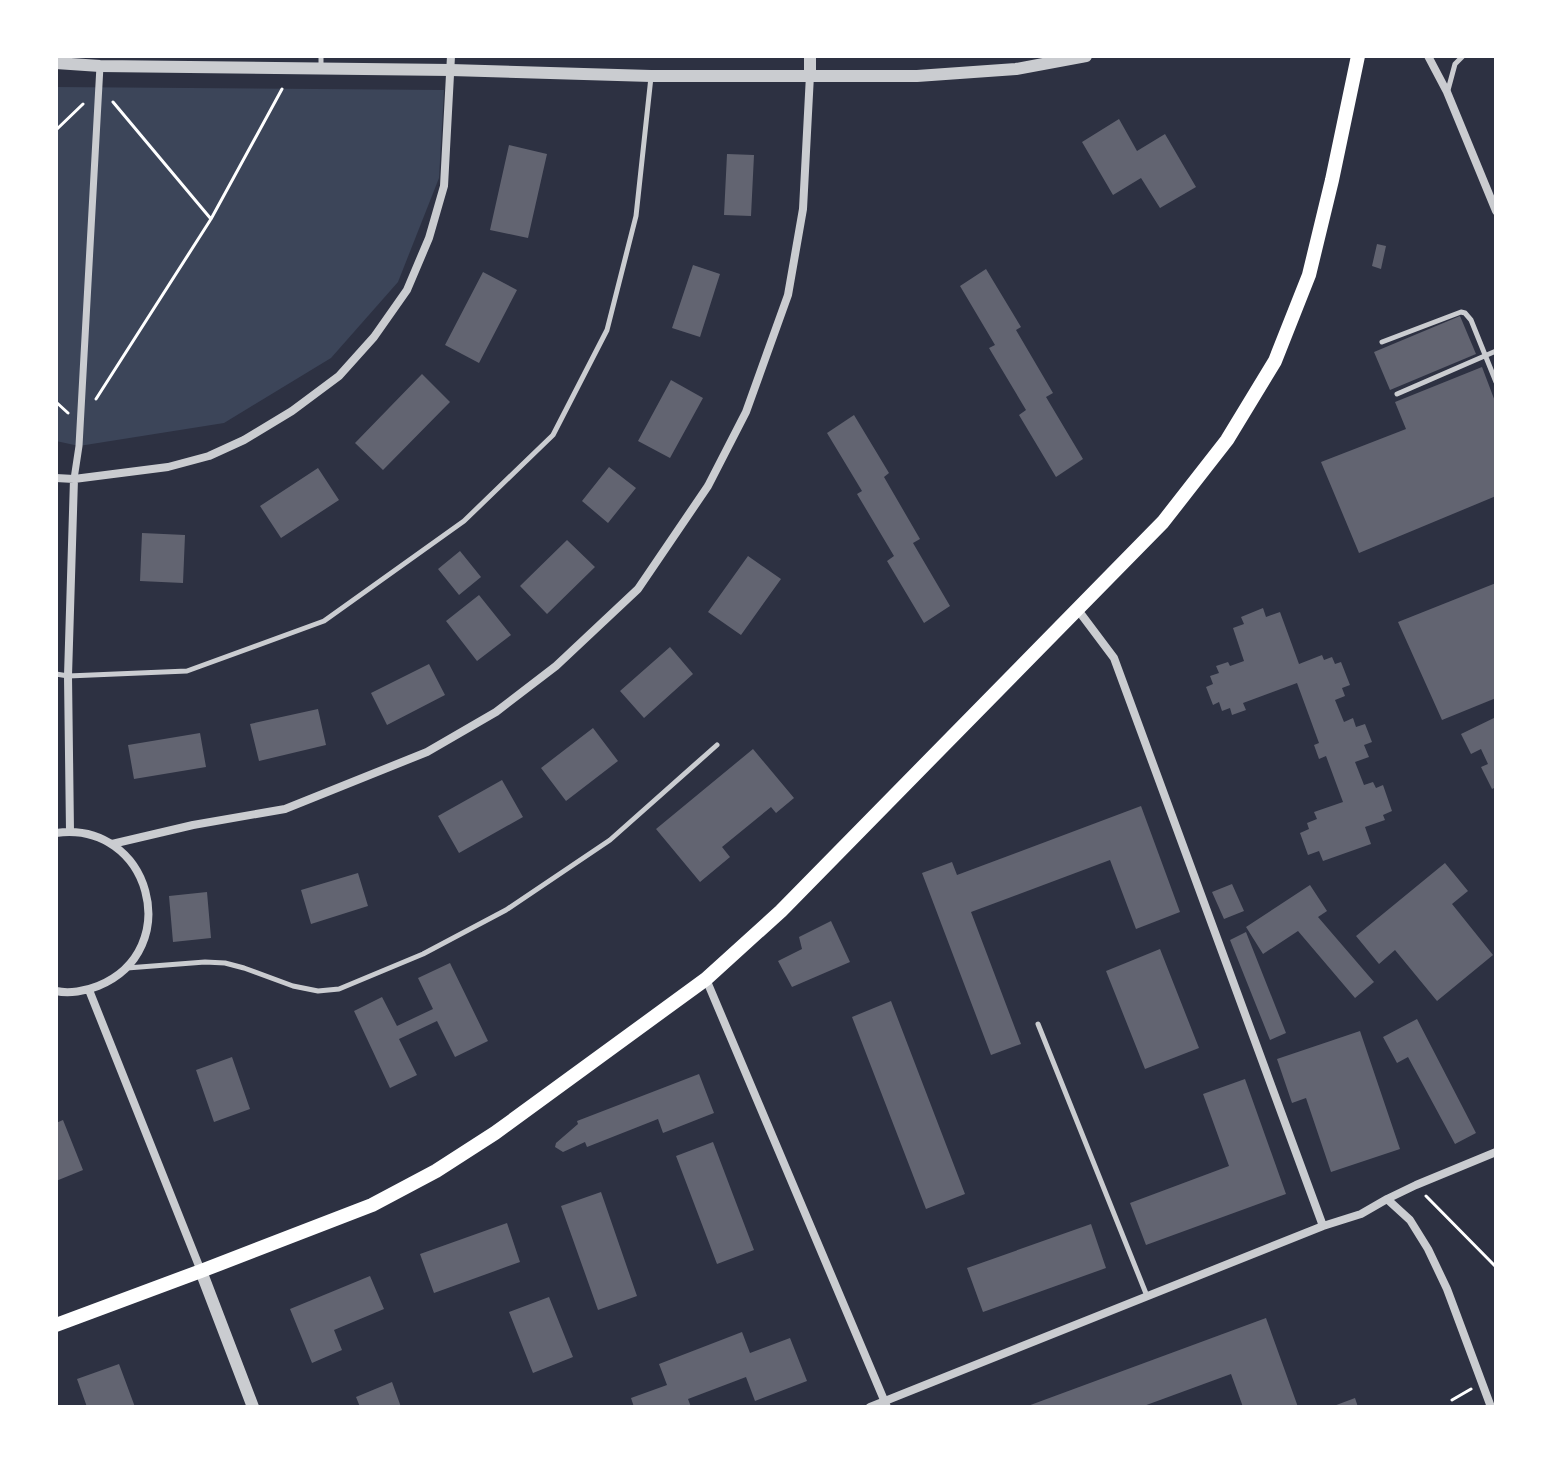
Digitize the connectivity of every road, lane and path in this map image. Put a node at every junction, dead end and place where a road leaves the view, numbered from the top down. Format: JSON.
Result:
{"nodes":[{"id":1,"x":451,"y":56,"type":"edge"},
{"id":2,"x":810,"y":56,"type":"edge"},
{"id":3,"x":1086,"y":56,"type":"edge"},
{"id":4,"x":1428,"y":56,"type":"edge"},
{"id":5,"x":1463,"y":56,"type":"edge"},
{"id":6,"x":1356,"y":59,"type":"edge"},
{"id":7,"x":145,"y":61,"type":"edge"},
{"id":8,"x":56,"y":63,"type":"edge"},
{"id":9,"x":321,"y":63,"type":"edge"},
{"id":10,"x":100,"y":66,"type":"junction"},
{"id":11,"x":451,"y":70,"type":"junction"},
{"id":12,"x":810,"y":75,"type":"junction"},
{"id":13,"x":651,"y":76,"type":"junction"},
{"id":14,"x":100,"y":87,"type":"junction"},
{"id":15,"x":282,"y":89,"type":"dead end"},
{"id":16,"x":1447,"y":92,"type":"junction"},
{"id":17,"x":56,"y":130,"type":"edge"},
{"id":18,"x":1496,"y":211,"type":"edge"},
{"id":19,"x":211,"y":219,"type":"junction"},
{"id":20,"x":1382,"y":342,"type":"dead end"},
{"id":21,"x":1496,"y":351,"type":"edge"},
{"id":22,"x":1486,"y":356,"type":"junction"},
{"id":23,"x":1496,"y":382,"type":"edge"},
{"id":24,"x":1397,"y":394,"type":"dead end"},
{"id":25,"x":96,"y":399,"type":"dead end"},
{"id":26,"x":56,"y":402,"type":"edge"},
{"id":27,"x":80,"y":425,"type":"junction"},
{"id":28,"x":56,"y":478,"type":"edge"},
{"id":29,"x":74,"y":479,"type":"junction"},
{"id":30,"x":1078,"y":610,"type":"junction"},
{"id":31,"x":56,"y":674,"type":"edge"},
{"id":32,"x":68,"y":676,"type":"junction"},
{"id":33,"x":717,"y":745,"type":"dead end"},
{"id":34,"x":70,"y":831,"type":"junction"},
{"id":35,"x":56,"y":833,"type":"edge"},
{"id":36,"x":112,"y":844,"type":"junction"},
{"id":37,"x":126,"y":968,"type":"junction"},
{"id":38,"x":706,"y":979,"type":"junction"},
{"id":39,"x":89,"y":990,"type":"junction"},
{"id":40,"x":56,"y":991,"type":"edge"},
{"id":41,"x":1038,"y":1024,"type":"dead end"},
{"id":42,"x":1496,"y":1152,"type":"edge"},
{"id":43,"x":1416,"y":1185,"type":"junction"},
{"id":44,"x":1387,"y":1199,"type":"junction"},
{"id":45,"x":1323,"y":1226,"type":"junction"},
{"id":46,"x":1496,"y":1267,"type":"edge"},
{"id":47,"x":201,"y":1271,"type":"junction"},
{"id":48,"x":1147,"y":1297,"type":"junction"},
{"id":49,"x":56,"y":1325,"type":"edge"},
{"id":50,"x":886,"y":1404,"type":"edge"},
{"id":51,"x":253,"y":1407,"type":"edge"},
{"id":52,"x":870,"y":1407,"type":"edge"},
{"id":53,"x":1491,"y":1407,"type":"edge"}],
"edges":[{"from":1,"to":11,"type":"street"},
{"from":2,"to":12,"type":"street"},
{"from":3,"to":12,"type":"street"},
{"from":4,"to":16,"type":"street"},
{"from":5,"to":16,"type":"lane"},
{"from":6,"to":30,"type":"main road"},
{"from":7,"to":9,"type":"street"},
{"from":7,"to":10,"type":"street"},
{"from":8,"to":10,"type":"street"},
{"from":9,"to":11,"type":"street"},
{"from":10,"to":14,"type":"street"},
{"from":11,"to":13,"type":"street"},
{"from":11,"to":29,"type":"street"},
{"from":12,"to":13,"type":"street"},
{"from":12,"to":36,"type":"street"},
{"from":13,"to":32,"type":"lane"},
{"from":14,"to":17,"type":"path"},
{"from":14,"to":19,"type":"path"},
{"from":14,"to":27,"type":"street"},
{"from":15,"to":19,"type":"path"},
{"from":16,"to":18,"type":"street"},
{"from":19,"to":25,"type":"path"},
{"from":20,"to":22,"type":"lane"},
{"from":21,"to":22,"type":"lane"},
{"from":22,"to":23,"type":"lane"},
{"from":22,"to":24,"type":"lane"},
{"from":26,"to":27,"type":"path"},
{"from":27,"to":29,"type":"street"},
{"from":28,"to":29,"type":"street"},
{"from":29,"to":32,"type":"street"},
{"from":30,"to":38,"type":"main road"},
{"from":30,"to":45,"type":"street"},
{"from":31,"to":32,"type":"lane"},
{"from":32,"to":34,"type":"street"},
{"from":33,"to":37,"type":"lane"},
{"from":34,"to":35,"type":"street"},
{"from":34,"to":36,"type":"street"},
{"from":36,"to":37,"type":"street"},
{"from":37,"to":39,"type":"street"},
{"from":38,"to":47,"type":"main road"},
{"from":38,"to":50,"type":"street"},
{"from":39,"to":40,"type":"street"},
{"from":39,"to":47,"type":"street"},
{"from":41,"to":48,"type":"lane"},
{"from":42,"to":43,"type":"street"},
{"from":43,"to":44,"type":"street"},
{"from":43,"to":46,"type":"path"},
{"from":44,"to":45,"type":"street"},
{"from":44,"to":53,"type":"street"},
{"from":45,"to":48,"type":"street"},
{"from":47,"to":49,"type":"main road"},
{"from":47,"to":51,"type":"street"},
{"from":48,"to":50,"type":"street"},
{"from":50,"to":52,"type":"street"}]}
